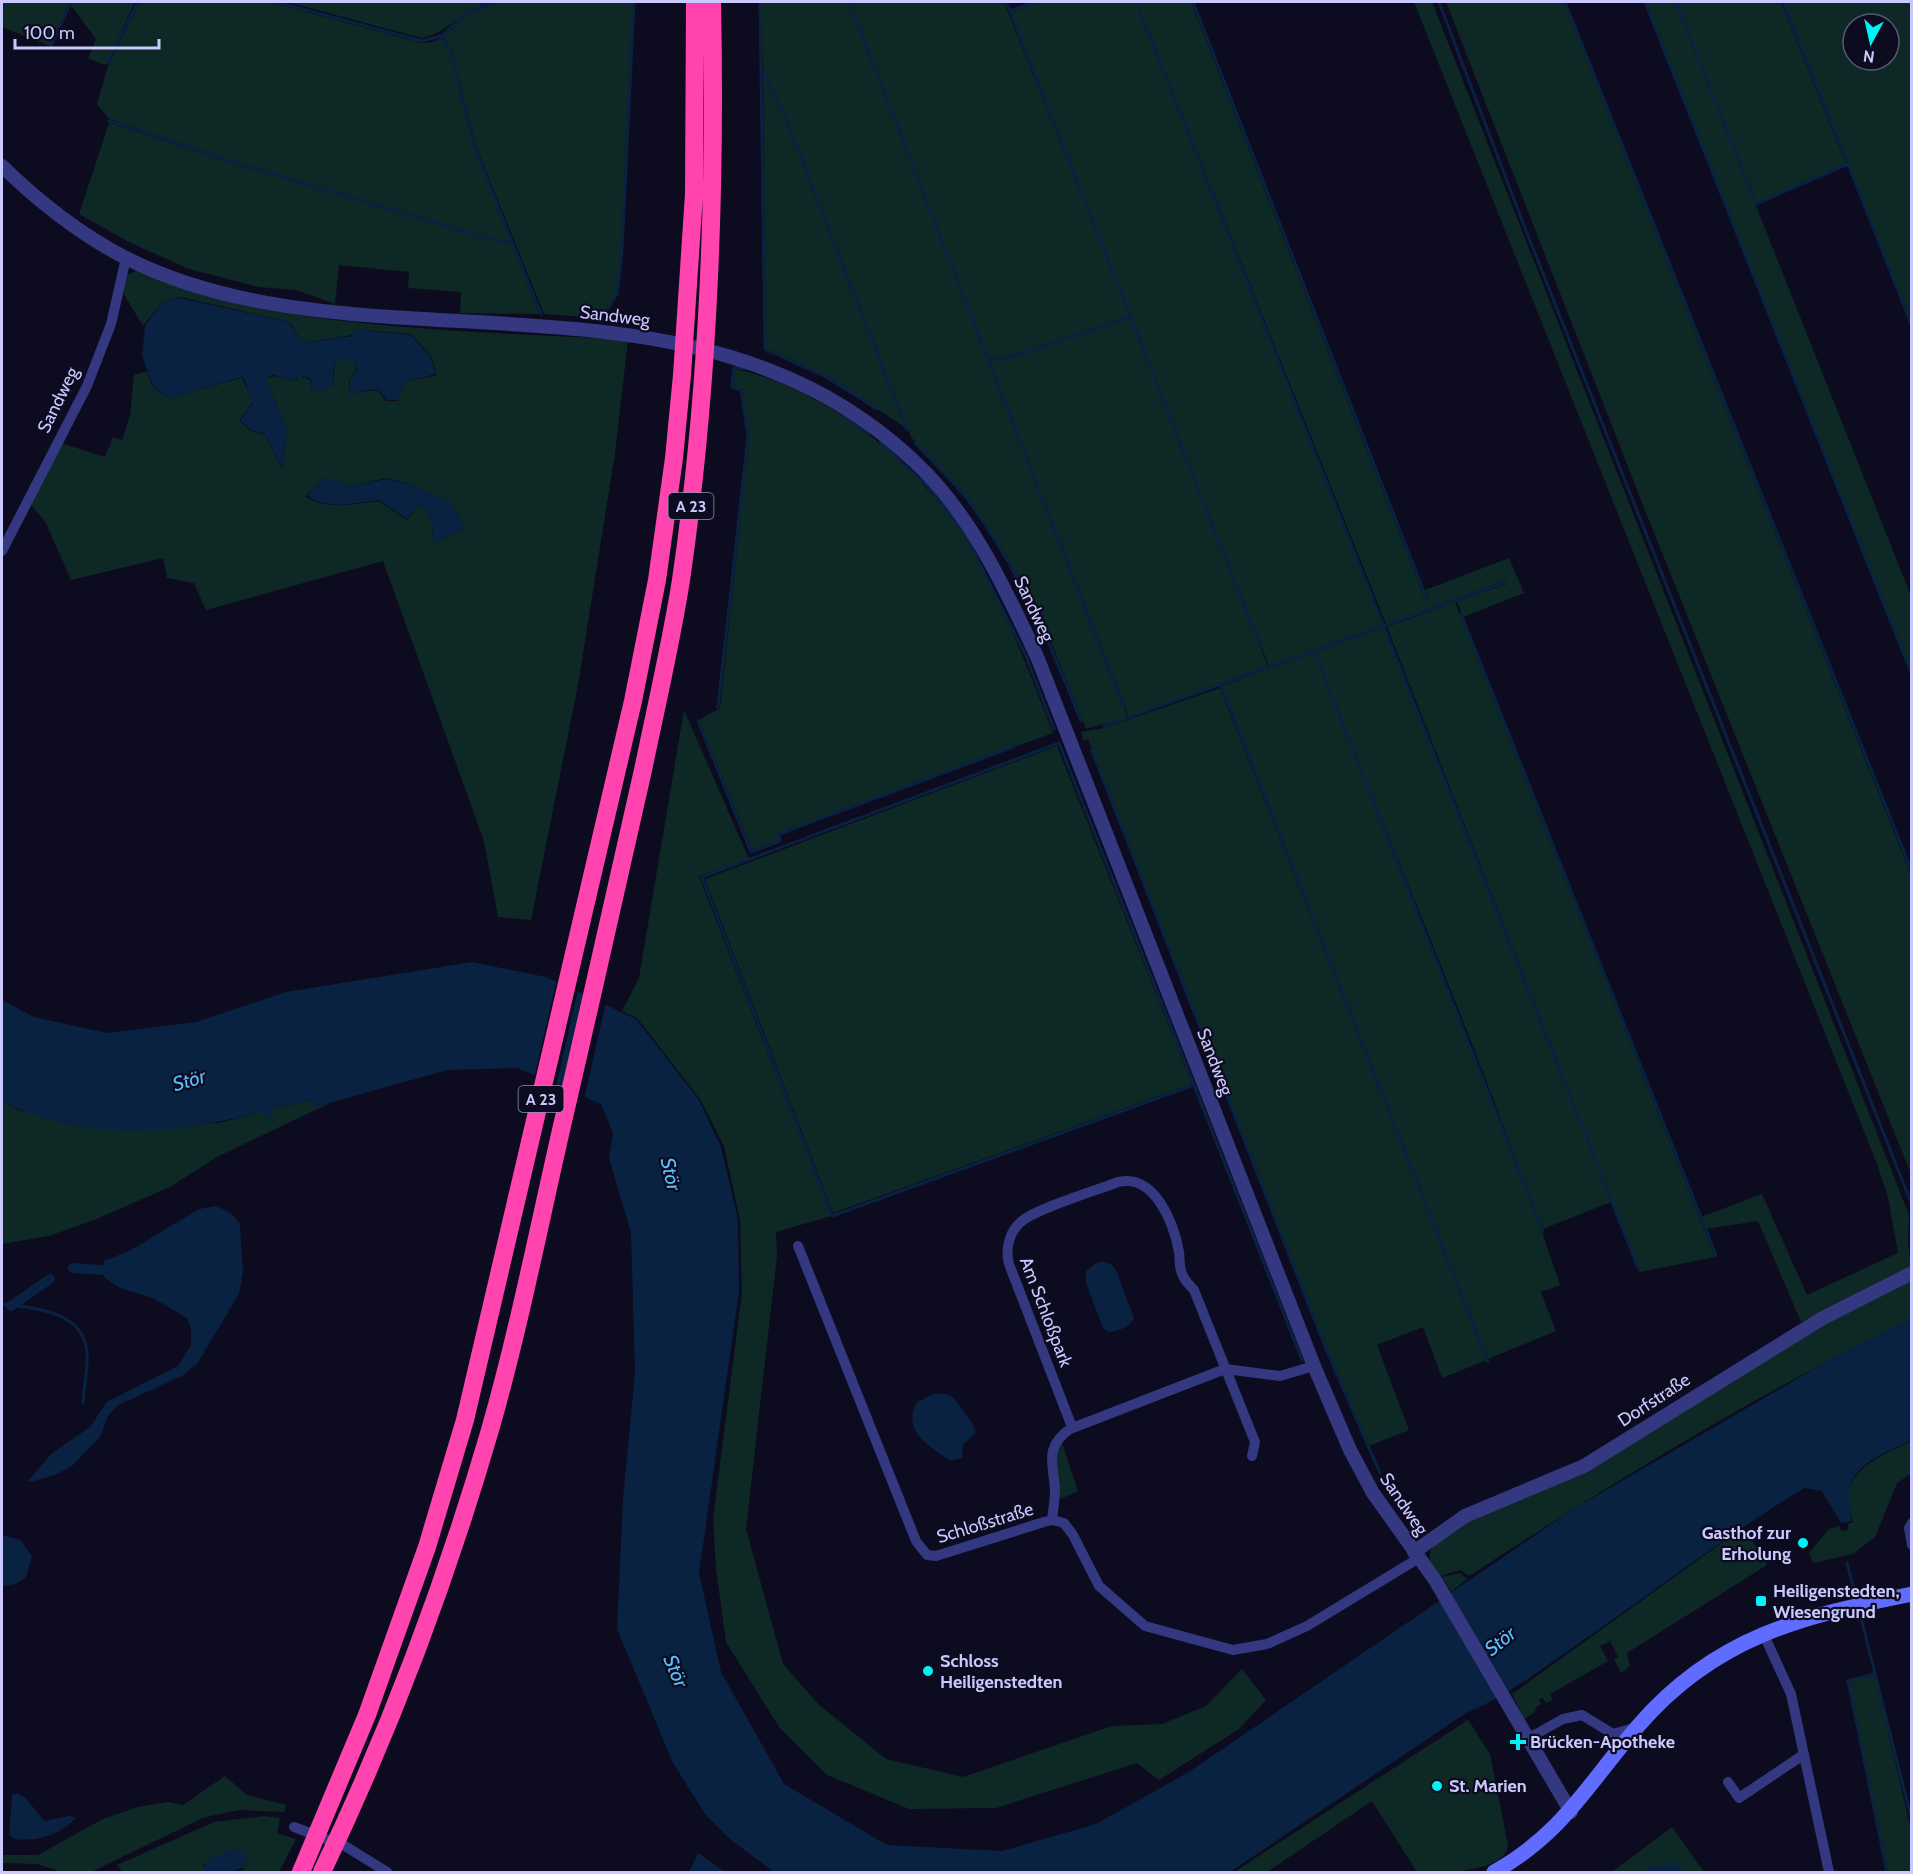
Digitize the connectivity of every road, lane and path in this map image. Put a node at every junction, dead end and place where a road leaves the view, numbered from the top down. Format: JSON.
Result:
{"nodes":[{"id":1,"x":695,"y":2,"type":"edge"},
{"id":2,"x":712,"y":2,"type":"edge"},
{"id":3,"x":2,"y":166,"type":"edge"},
{"id":4,"x":126,"y":258,"type":"junction"},
{"id":5,"x":2,"y":551,"type":"edge"},
{"id":6,"x":798,"y":1246,"type":"dead end"},
{"id":7,"x":1911,"y":1273,"type":"edge"},
{"id":8,"x":1314,"y":1366,"type":"junction"},
{"id":9,"x":1225,"y":1369,"type":"junction"},
{"id":10,"x":1072,"y":1427,"type":"junction"},
{"id":11,"x":1252,"y":1456,"type":"dead end"},
{"id":12,"x":1052,"y":1520,"type":"junction"},
{"id":13,"x":1911,"y":1523,"type":"edge"},
{"id":14,"x":1911,"y":1545,"type":"edge"},
{"id":15,"x":1417,"y":1555,"type":"junction"},
{"id":16,"x":1911,"y":1594,"type":"edge"},
{"id":17,"x":1762,"y":1633,"type":"junction"},
{"id":18,"x":1637,"y":1727,"type":"junction"},
{"id":19,"x":1528,"y":1738,"type":"junction"},
{"id":20,"x":1803,"y":1755,"type":"junction"},
{"id":21,"x":1728,"y":1782,"type":"dead end"},
{"id":22,"x":1571,"y":1812,"type":"junction"},
{"id":23,"x":294,"y":1827,"type":"dead end"},
{"id":24,"x":301,"y":1872,"type":"edge"},
{"id":25,"x":322,"y":1872,"type":"edge"},
{"id":26,"x":387,"y":1872,"type":"edge"},
{"id":27,"x":1494,"y":1872,"type":"edge"},
{"id":28,"x":1830,"y":1872,"type":"edge"}],
"edges":[{"from":1,"to":24,"type":"highway","number":"A 23"},
{"from":2,"to":25,"type":"highway","number":"A 23"},
{"from":3,"to":4,"type":"street","name":"Sandweg"},
{"from":4,"to":5,"type":"street","name":"Sandweg"},
{"from":4,"to":8,"type":"street","name":"Sandweg"},
{"from":6,"to":12,"type":"street","name":"Schloßstraße"},
{"from":7,"to":15,"type":"street","name":"Dorfstraße"},
{"from":8,"to":9,"type":"street"},
{"from":8,"to":15,"type":"street","name":"Sandweg"},
{"from":9,"to":10,"type":"street"},
{"from":9,"to":10,"type":"street","name":"Am Schloßpark"},
{"from":9,"to":11,"type":"street","name":"Am Schloßpark"},
{"from":10,"to":12,"type":"street"},
{"from":12,"to":15,"type":"street","name":"Schloßstraße"},
{"from":13,"to":14,"type":"street"},
{"from":15,"to":19,"type":"street","name":"Sandweg"},
{"from":16,"to":17,"type":"main road"},
{"from":17,"to":18,"type":"main road"},
{"from":17,"to":20,"type":"street"},
{"from":18,"to":19,"type":"street"},
{"from":18,"to":22,"type":"main road"},
{"from":19,"to":22,"type":"street","name":"Sandweg"},
{"from":20,"to":21,"type":"street"},
{"from":20,"to":28,"type":"street"},
{"from":22,"to":27,"type":"main road"},
{"from":23,"to":26,"type":"street"}]}
